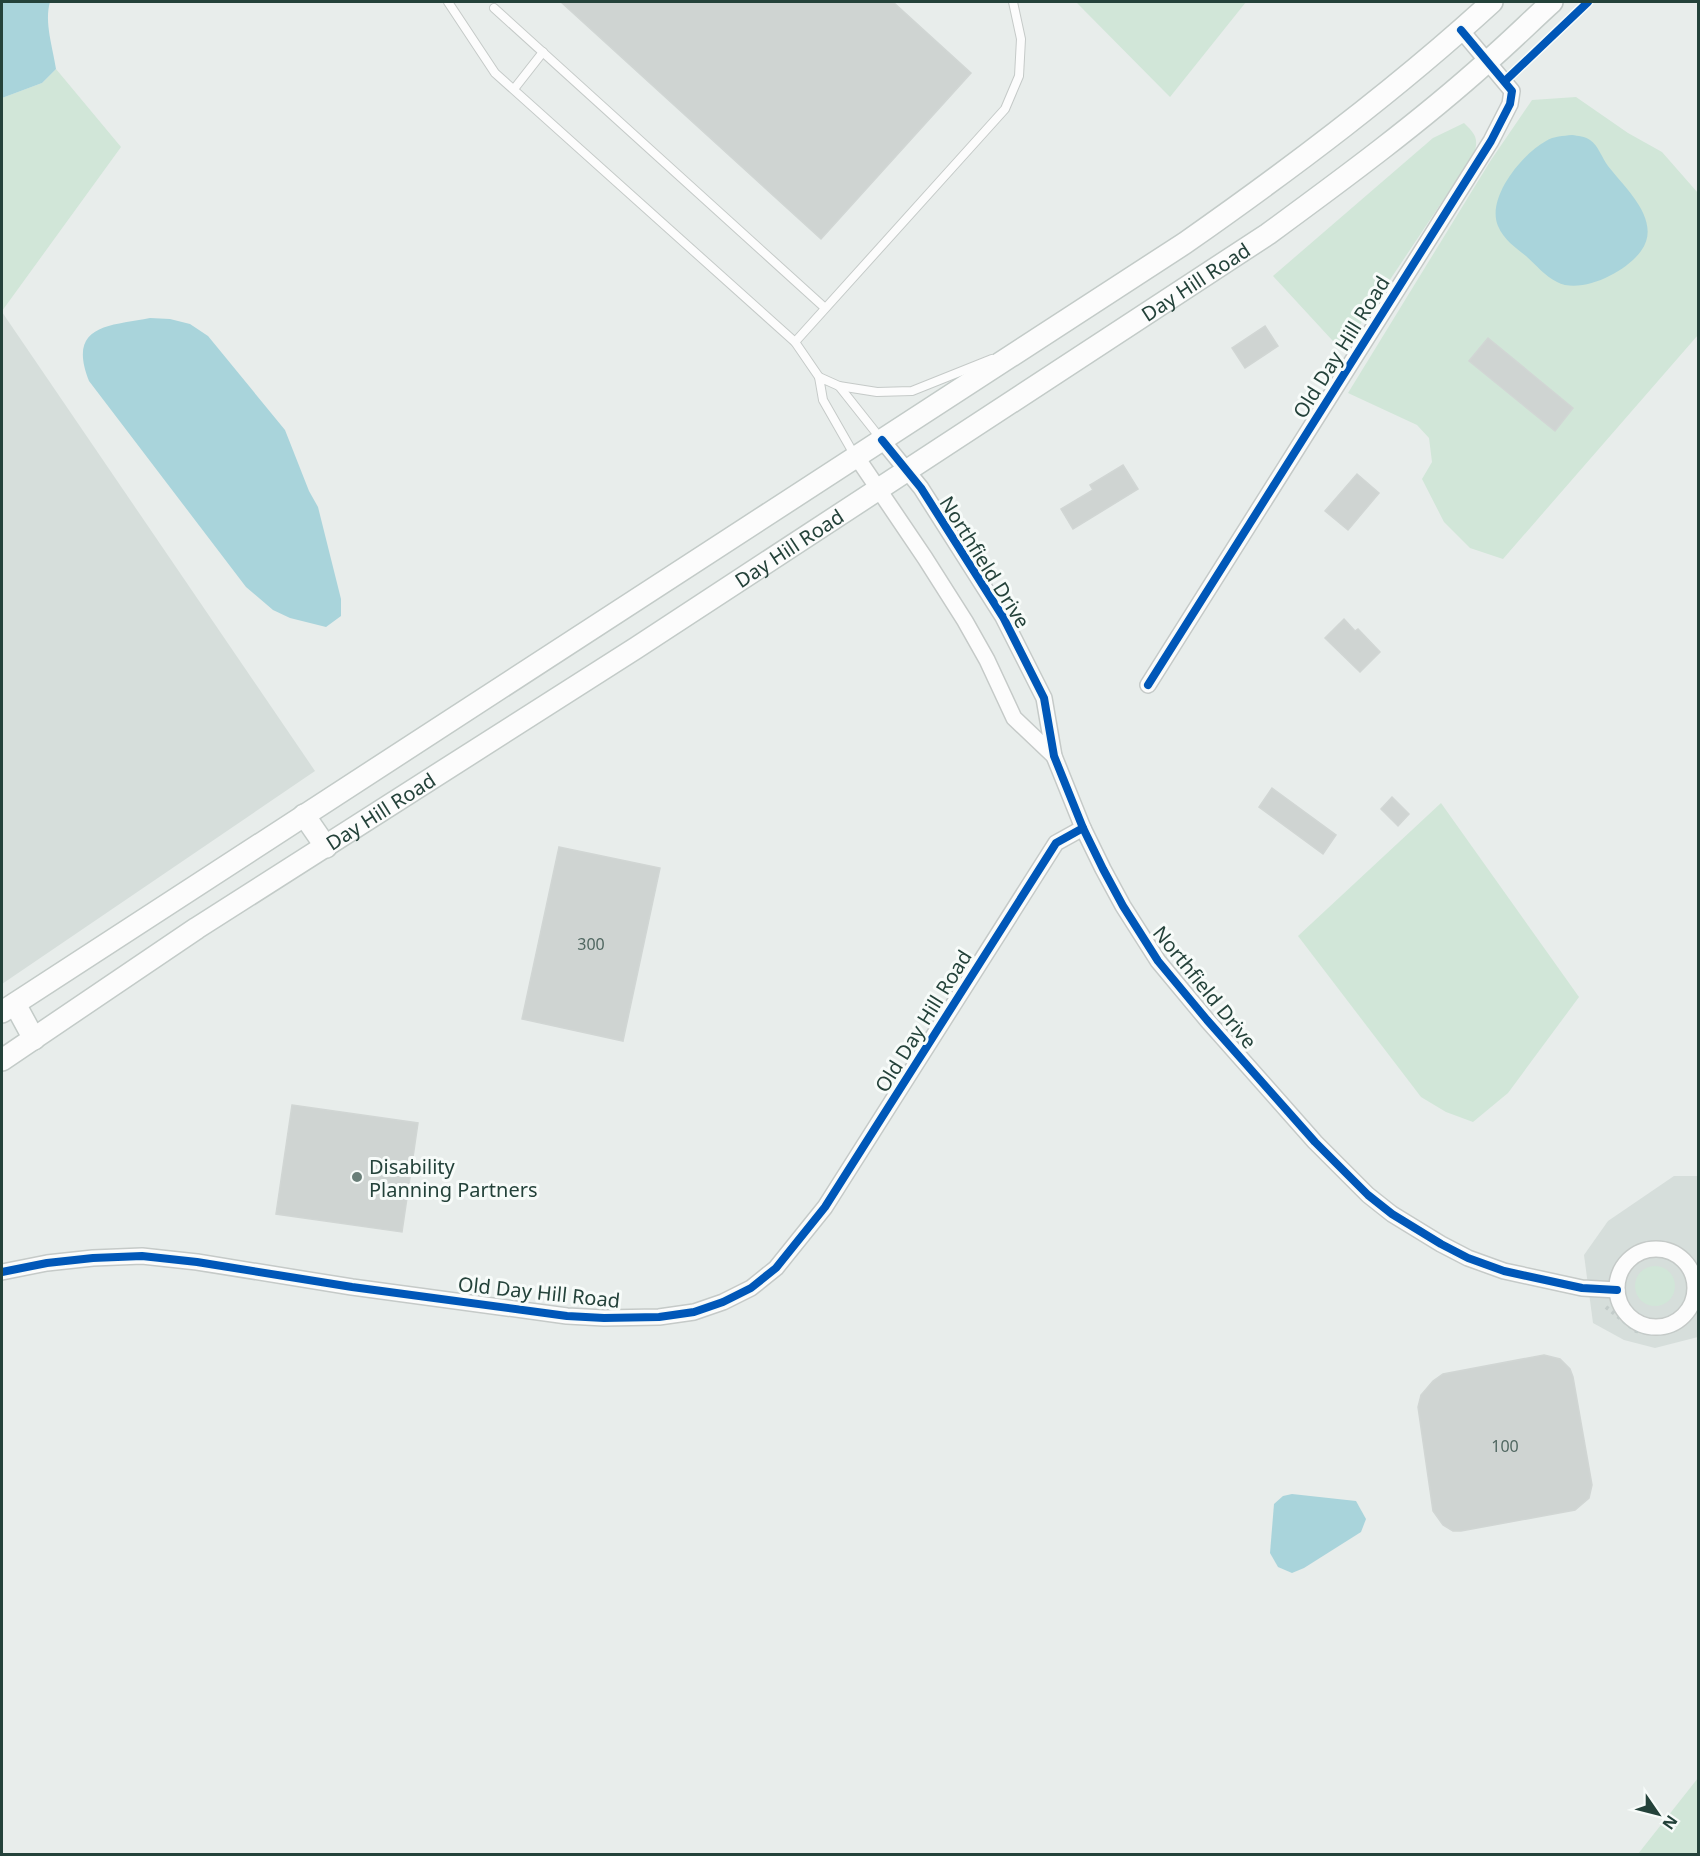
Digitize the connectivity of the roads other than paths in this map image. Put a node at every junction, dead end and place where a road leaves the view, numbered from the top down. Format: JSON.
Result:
{"nodes":[{"id":1,"x":448,"y":2,"type":"edge"},
{"id":2,"x":1013,"y":2,"type":"edge"},
{"id":3,"x":1492,"y":2,"type":"edge"},
{"id":4,"x":1552,"y":2,"type":"edge"},
{"id":5,"x":494,"y":8,"type":"dead end"},
{"id":6,"x":1461,"y":30,"type":"junction"},
{"id":7,"x":543,"y":52,"type":"junction"},
{"id":8,"x":1488,"y":61,"type":"junction"},
{"id":9,"x":514,"y":88,"type":"junction"},
{"id":10,"x":825,"y":308,"type":"junction"},
{"id":11,"x":795,"y":342,"type":"junction"},
{"id":12,"x":1027,"y":347,"type":"junction"},
{"id":13,"x":819,"y":377,"type":"junction"},
{"id":14,"x":839,"y":386,"type":"junction"},
{"id":15,"x":882,"y":440,"type":"junction"},
{"id":16,"x":856,"y":456,"type":"junction"},
{"id":17,"x":907,"y":471,"type":"junction"},
{"id":18,"x":877,"y":490,"type":"junction"},
{"id":19,"x":1148,"y":685,"type":"dead end"},
{"id":20,"x":1054,"y":756,"type":"junction"},
{"id":21,"x":304,"y":815,"type":"junction"},
{"id":22,"x":1083,"y":828,"type":"junction"},
{"id":23,"x":326,"y":847,"type":"junction"},
{"id":24,"x":8,"y":1008,"type":"edge"},
{"id":25,"x":34,"y":1039,"type":"junction"},
{"id":26,"x":2,"y":1060,"type":"edge"},
{"id":27,"x":1695,"y":1271,"type":"edge"},
{"id":28,"x":2,"y":1272,"type":"edge"},
{"id":29,"x":1617,"y":1290,"type":"junction"},
{"id":30,"x":1697,"y":1300,"type":"edge"}],
"edges":[{"from":1,"to":9,"type":"lane"},
{"from":2,"to":10,"type":"lane"},
{"from":3,"to":6,"type":"main road","name":"Day Hill Road"},
{"from":4,"to":8,"type":"main road","name":"Day Hill Road"},
{"from":5,"to":7,"type":"lane"},
{"from":6,"to":8,"type":"street","name":"Old Day Hill Road"},
{"from":6,"to":12,"type":"main road","name":"Day Hill Road"},
{"from":7,"to":9,"type":"lane"},
{"from":7,"to":10,"type":"lane"},
{"from":8,"to":17,"type":"main road","name":"Day Hill Road"},
{"from":8,"to":19,"type":"street","name":"Old Day Hill Road"},
{"from":9,"to":11,"type":"lane"},
{"from":10,"to":11,"type":"lane"},
{"from":11,"to":13,"type":"lane"},
{"from":12,"to":14,"type":"lane"},
{"from":12,"to":15,"type":"main road","name":"Day Hill Road"},
{"from":13,"to":14,"type":"lane"},
{"from":13,"to":16,"type":"lane"},
{"from":14,"to":15,"type":"lane"},
{"from":15,"to":16,"type":"main road","name":"Day Hill Road"},
{"from":15,"to":17,"type":"street","name":"Northfield Drive"},
{"from":16,"to":18,"type":"street","name":"Northfield Drive"},
{"from":16,"to":21,"type":"main road","name":"Day Hill Road"},
{"from":17,"to":18,"type":"main road","name":"Day Hill Road"},
{"from":17,"to":20,"type":"street","name":"Northfield Drive"},
{"from":18,"to":20,"type":"street","name":"Northfield Drive"},
{"from":18,"to":23,"type":"main road","name":"Day Hill Road"},
{"from":20,"to":22,"type":"street","name":"Northfield Drive"},
{"from":21,"to":23,"type":"main road"},
{"from":21,"to":24,"type":"main road","name":"Day Hill Road"},
{"from":22,"to":28,"type":"street","name":"Old Day Hill Road"},
{"from":22,"to":29,"type":"street","name":"Northfield Drive"},
{"from":23,"to":25,"type":"main road","name":"Day Hill Road"},
{"from":24,"to":25,"type":"main road"},
{"from":25,"to":26,"type":"main road","name":"Day Hill Road"},
{"from":27,"to":29,"type":"street"},
{"from":27,"to":30,"type":"street"},
{"from":29,"to":30,"type":"street"}]}
